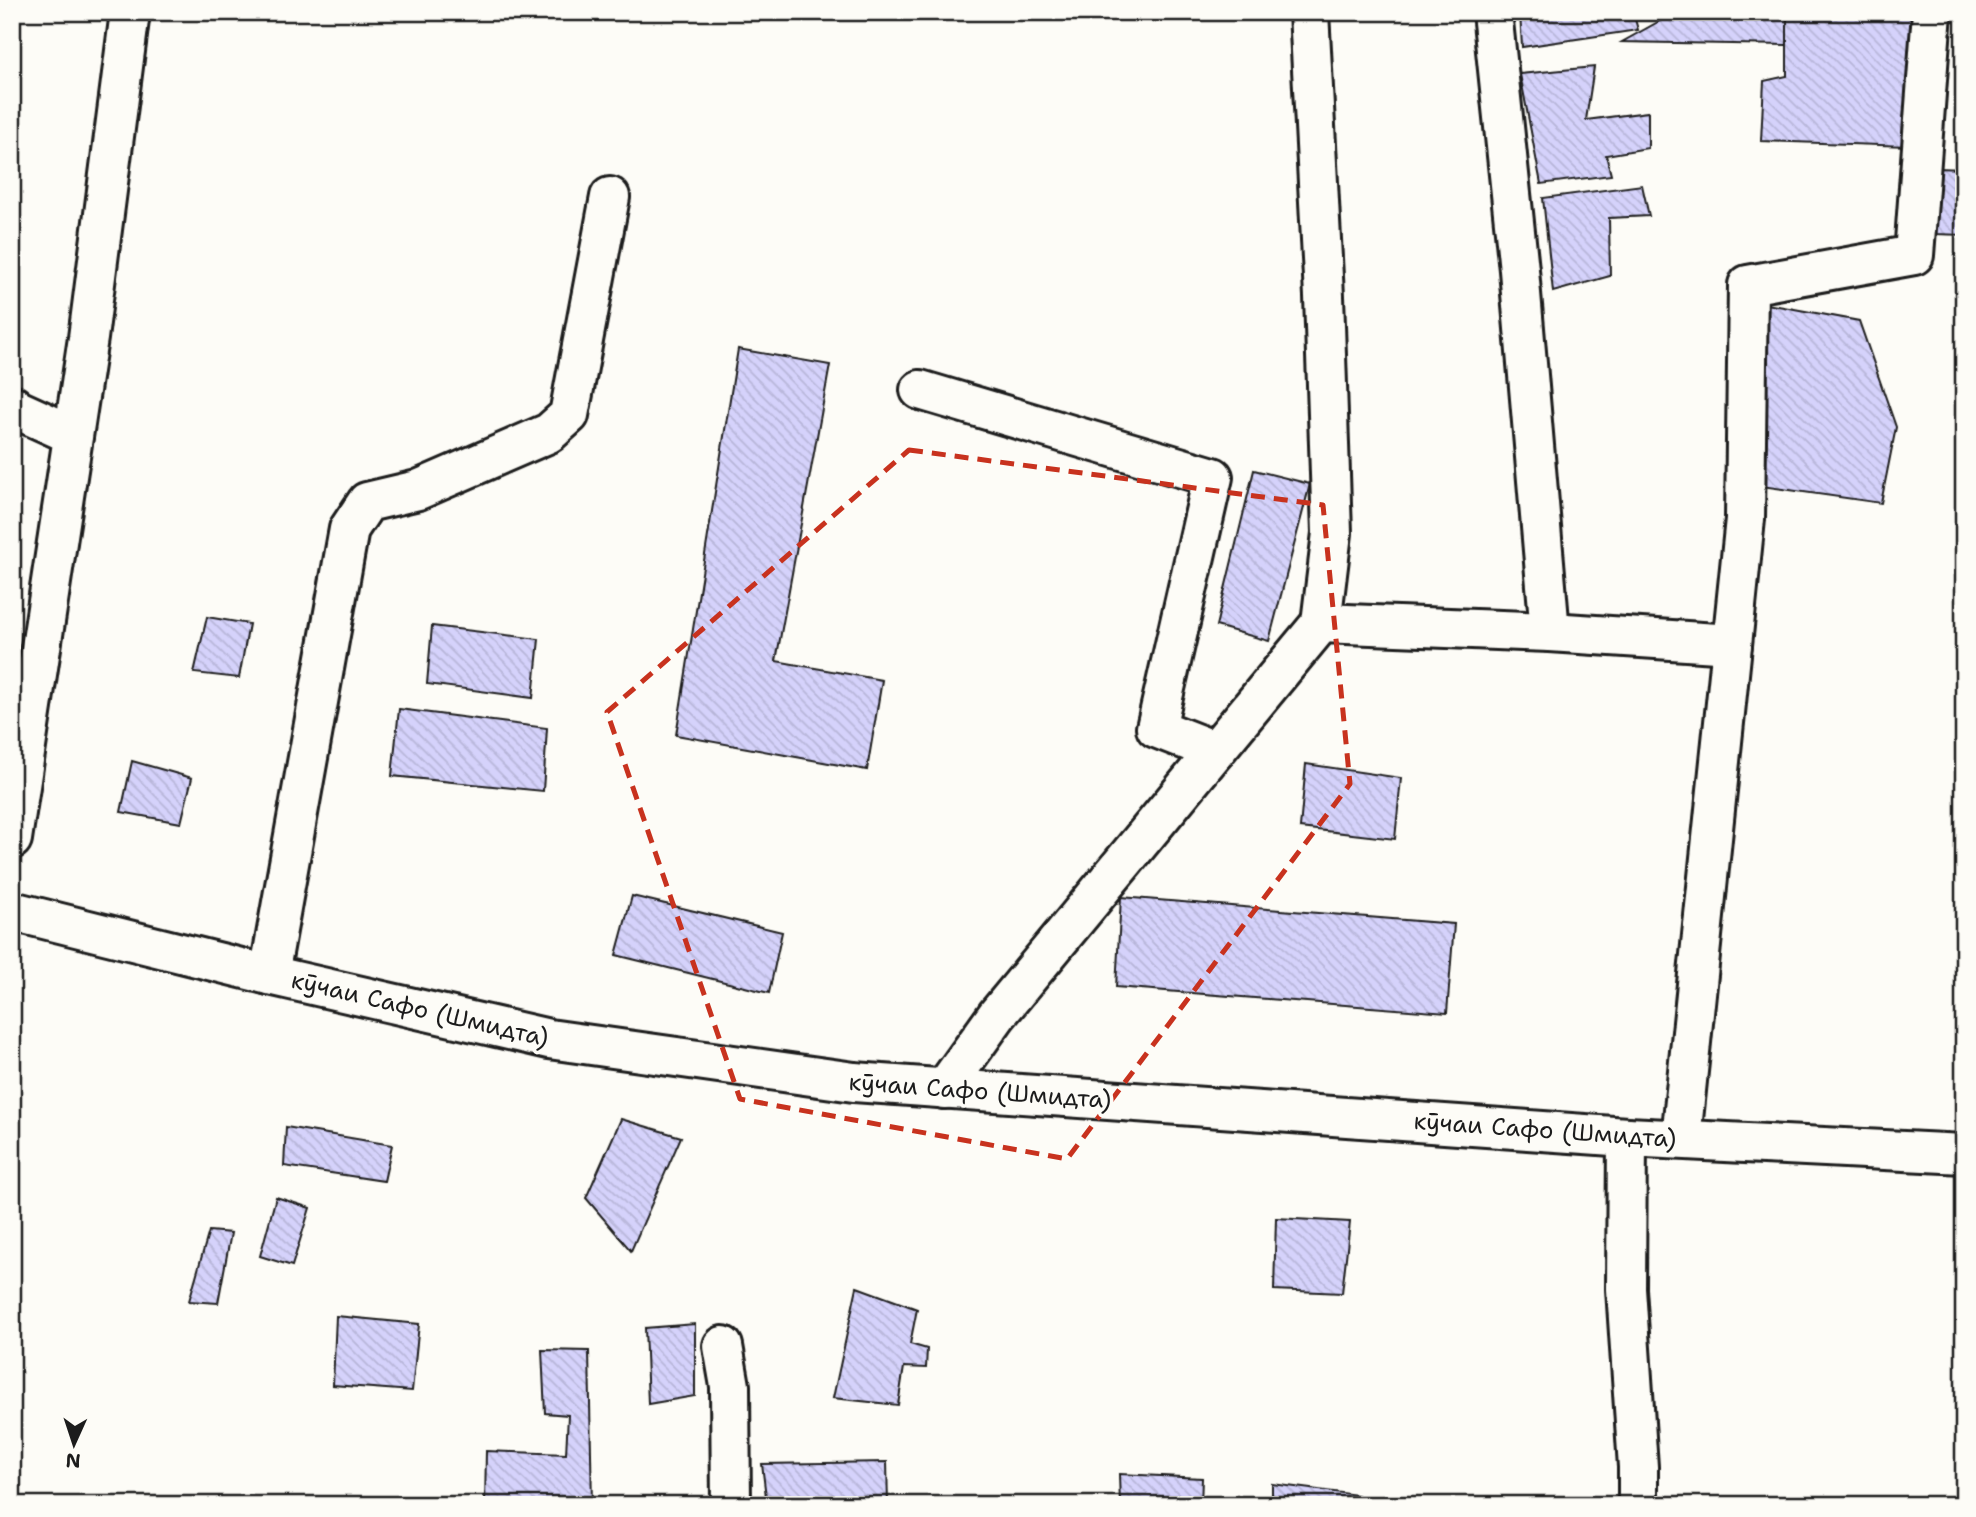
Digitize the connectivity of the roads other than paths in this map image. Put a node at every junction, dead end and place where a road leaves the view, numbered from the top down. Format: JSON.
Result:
{"nodes":[{"id":1,"x":130,"y":12,"type":"edge"},
{"id":2,"x":1309,"y":12,"type":"edge"},
{"id":3,"x":1492,"y":12,"type":"edge"},
{"id":4,"x":1932,"y":12,"type":"edge"},
{"id":5,"x":610,"y":197,"type":"dead end"},
{"id":6,"x":920,"y":390,"type":"dead end"},
{"id":7,"x":12,"y":405,"type":"edge"},
{"id":8,"x":73,"y":435,"type":"junction"},
{"id":9,"x":1321,"y":623,"type":"junction"},
{"id":10,"x":1550,"y":632,"type":"junction"},
{"id":11,"x":1732,"y":644,"type":"junction"},
{"id":12,"x":1215,"y":751,"type":"junction"},
{"id":13,"x":12,"y":838,"type":"edge"},
{"id":14,"x":12,"y":911,"type":"edge"},
{"id":15,"x":269,"y":975,"type":"junction"},
{"id":16,"x":944,"y":1089,"type":"junction"},
{"id":17,"x":1627,"y":1137,"type":"junction"},
{"id":18,"x":1681,"y":1139,"type":"junction"},
{"id":19,"x":1964,"y":1154,"type":"edge"},
{"id":20,"x":723,"y":1346,"type":"dead end"},
{"id":21,"x":731,"y":1505,"type":"edge"},
{"id":22,"x":1638,"y":1505,"type":"edge"}],
"edges":[{"from":1,"to":8,"type":"street"},
{"from":2,"to":9,"type":"street"},
{"from":3,"to":10,"type":"street"},
{"from":4,"to":11,"type":"street"},
{"from":5,"to":15,"type":"street"},
{"from":6,"to":12,"type":"street"},
{"from":7,"to":8,"type":"street"},
{"from":8,"to":13,"type":"street"},
{"from":9,"to":10,"type":"street"},
{"from":9,"to":12,"type":"street"},
{"from":10,"to":11,"type":"street"},
{"from":11,"to":18,"type":"street"},
{"from":12,"to":16,"type":"street"},
{"from":14,"to":15,"type":"street","name":"кӯчаи Сафо (Шмидта)"},
{"from":15,"to":16,"type":"street","name":"кӯчаи Сафо (Шмидта)"},
{"from":16,"to":17,"type":"street","name":"кӯчаи Сафо (Шмидта)"},
{"from":17,"to":18,"type":"street","name":"кӯчаи Сафо (Шмидта)"},
{"from":17,"to":22,"type":"street"},
{"from":18,"to":19,"type":"street","name":"кӯчаи Сафо (Шмидта)"},
{"from":20,"to":21,"type":"street"}]}
